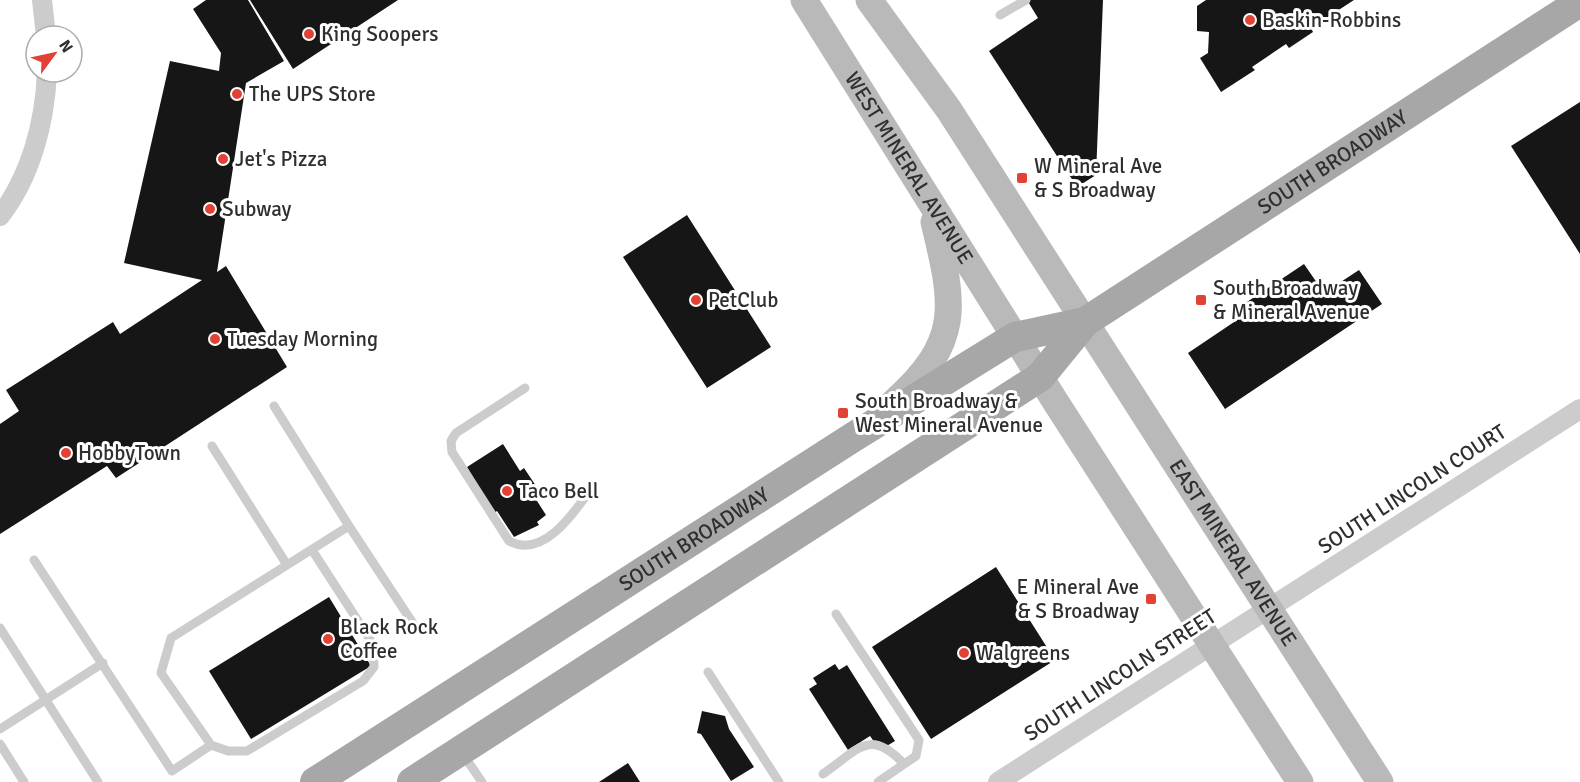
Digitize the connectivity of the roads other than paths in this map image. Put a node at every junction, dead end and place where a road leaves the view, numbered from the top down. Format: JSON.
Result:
{"nodes":[{"id":1,"x":42,"y":0,"type":"edge"},
{"id":2,"x":804,"y":0,"type":"edge"},
{"id":3,"x":869,"y":0,"type":"edge"},
{"id":4,"x":1026,"y":0,"type":"edge"},
{"id":5,"x":1580,"y":2,"type":"edge"},
{"id":6,"x":1000,"y":15,"type":"dead end"},
{"id":7,"x":45,"y":24,"type":"edge"},
{"id":8,"x":47,"y":84,"type":"edge"},
{"id":9,"x":927,"y":198,"type":"junction"},
{"id":10,"x":0,"y":216,"type":"edge"},
{"id":11,"x":1085,"y":322,"type":"junction"},
{"id":12,"x":1015,"y":337,"type":"junction"},
{"id":13,"x":1040,"y":377,"type":"junction"},
{"id":14,"x":525,"y":388,"type":"dead end"},
{"id":15,"x":274,"y":406,"type":"dead end"},
{"id":16,"x":1580,"y":409,"type":"edge"},
{"id":17,"x":855,"y":436,"type":"junction"},
{"id":18,"x":212,"y":446,"type":"dead end"},
{"id":19,"x":593,"y":486,"type":"dead end"},
{"id":20,"x":350,"y":526,"type":"junction"},
{"id":21,"x":312,"y":550,"type":"junction"},
{"id":22,"x":34,"y":560,"type":"dead end"},
{"id":23,"x":287,"y":565,"type":"junction"},
{"id":24,"x":1269,"y":609,"type":"junction"},
{"id":25,"x":836,"y":614,"type":"dead end"},
{"id":26,"x":0,"y":628,"type":"edge"},
{"id":27,"x":416,"y":628,"type":"dead end"},
{"id":28,"x":1212,"y":645,"type":"junction"},
{"id":29,"x":103,"y":663,"type":"junction"},
{"id":30,"x":708,"y":672,"type":"dead end"},
{"id":31,"x":46,"y":700,"type":"junction"},
{"id":32,"x":0,"y":729,"type":"edge"},
{"id":33,"x":0,"y":744,"type":"edge"},
{"id":34,"x":211,"y":745,"type":"junction"},
{"id":35,"x":461,"y":751,"type":"junction"},
{"id":36,"x":904,"y":764,"type":"junction"},
{"id":37,"x":823,"y":774,"type":"dead end"},
{"id":38,"x":24,"y":782,"type":"edge"},
{"id":39,"x":98,"y":782,"type":"edge"},
{"id":40,"x":315,"y":782,"type":"edge"},
{"id":41,"x":412,"y":782,"type":"edge"},
{"id":42,"x":482,"y":782,"type":"edge"},
{"id":43,"x":779,"y":782,"type":"edge"},
{"id":44,"x":878,"y":782,"type":"edge"},
{"id":45,"x":998,"y":782,"type":"edge"},
{"id":46,"x":1300,"y":782,"type":"edge"},
{"id":47,"x":1380,"y":782,"type":"edge"}],
"edges":[{"from":1,"to":7,"type":"street"},
{"from":2,"to":9,"type":"main road","name":"WEST MINERAL AVENUE"},
{"from":3,"to":11,"type":"main road"},
{"from":4,"to":6,"type":"lane"},
{"from":5,"to":11,"type":"main road","name":"SOUTH BROADWAY"},
{"from":8,"to":10,"type":"street"},
{"from":9,"to":12,"type":"main road","name":"WEST MINERAL AVENUE"},
{"from":9,"to":17,"type":"main road"},
{"from":11,"to":12,"type":"main road","name":"SOUTH BROADWAY"},
{"from":11,"to":13,"type":"main road","name":"SOUTH BROADWAY"},
{"from":11,"to":24,"type":"main road","name":"EAST MINERAL AVENUE"},
{"from":12,"to":13,"type":"main road"},
{"from":12,"to":17,"type":"main road","name":"SOUTH BROADWAY"},
{"from":13,"to":28,"type":"main road"},
{"from":13,"to":35,"type":"main road","name":"SOUTH BROADWAY"},
{"from":14,"to":19,"type":"lane"},
{"from":15,"to":20,"type":"lane"},
{"from":16,"to":24,"type":"street","name":"SOUTH LINCOLN COURT"},
{"from":17,"to":40,"type":"main road","name":"SOUTH BROADWAY"},
{"from":18,"to":23,"type":"lane"},
{"from":20,"to":21,"type":"lane"},
{"from":20,"to":27,"type":"lane"},
{"from":21,"to":23,"type":"lane"},
{"from":21,"to":34,"type":"lane"},
{"from":22,"to":29,"type":"lane"},
{"from":23,"to":34,"type":"lane"},
{"from":24,"to":28,"type":"street","name":"SOUTH LINCOLN STREET"},
{"from":24,"to":47,"type":"main road","name":"EAST MINERAL AVENUE"},
{"from":25,"to":36,"type":"lane"},
{"from":26,"to":31,"type":"lane"},
{"from":28,"to":45,"type":"street","name":"SOUTH LINCOLN STREET"},
{"from":28,"to":46,"type":"main road"},
{"from":29,"to":31,"type":"lane"},
{"from":29,"to":34,"type":"lane"},
{"from":30,"to":43,"type":"lane"},
{"from":31,"to":32,"type":"lane"},
{"from":31,"to":39,"type":"lane"},
{"from":33,"to":38,"type":"lane"},
{"from":35,"to":41,"type":"main road","name":"SOUTH BROADWAY"},
{"from":35,"to":42,"type":"lane"},
{"from":36,"to":37,"type":"lane"},
{"from":36,"to":44,"type":"lane"}]}
